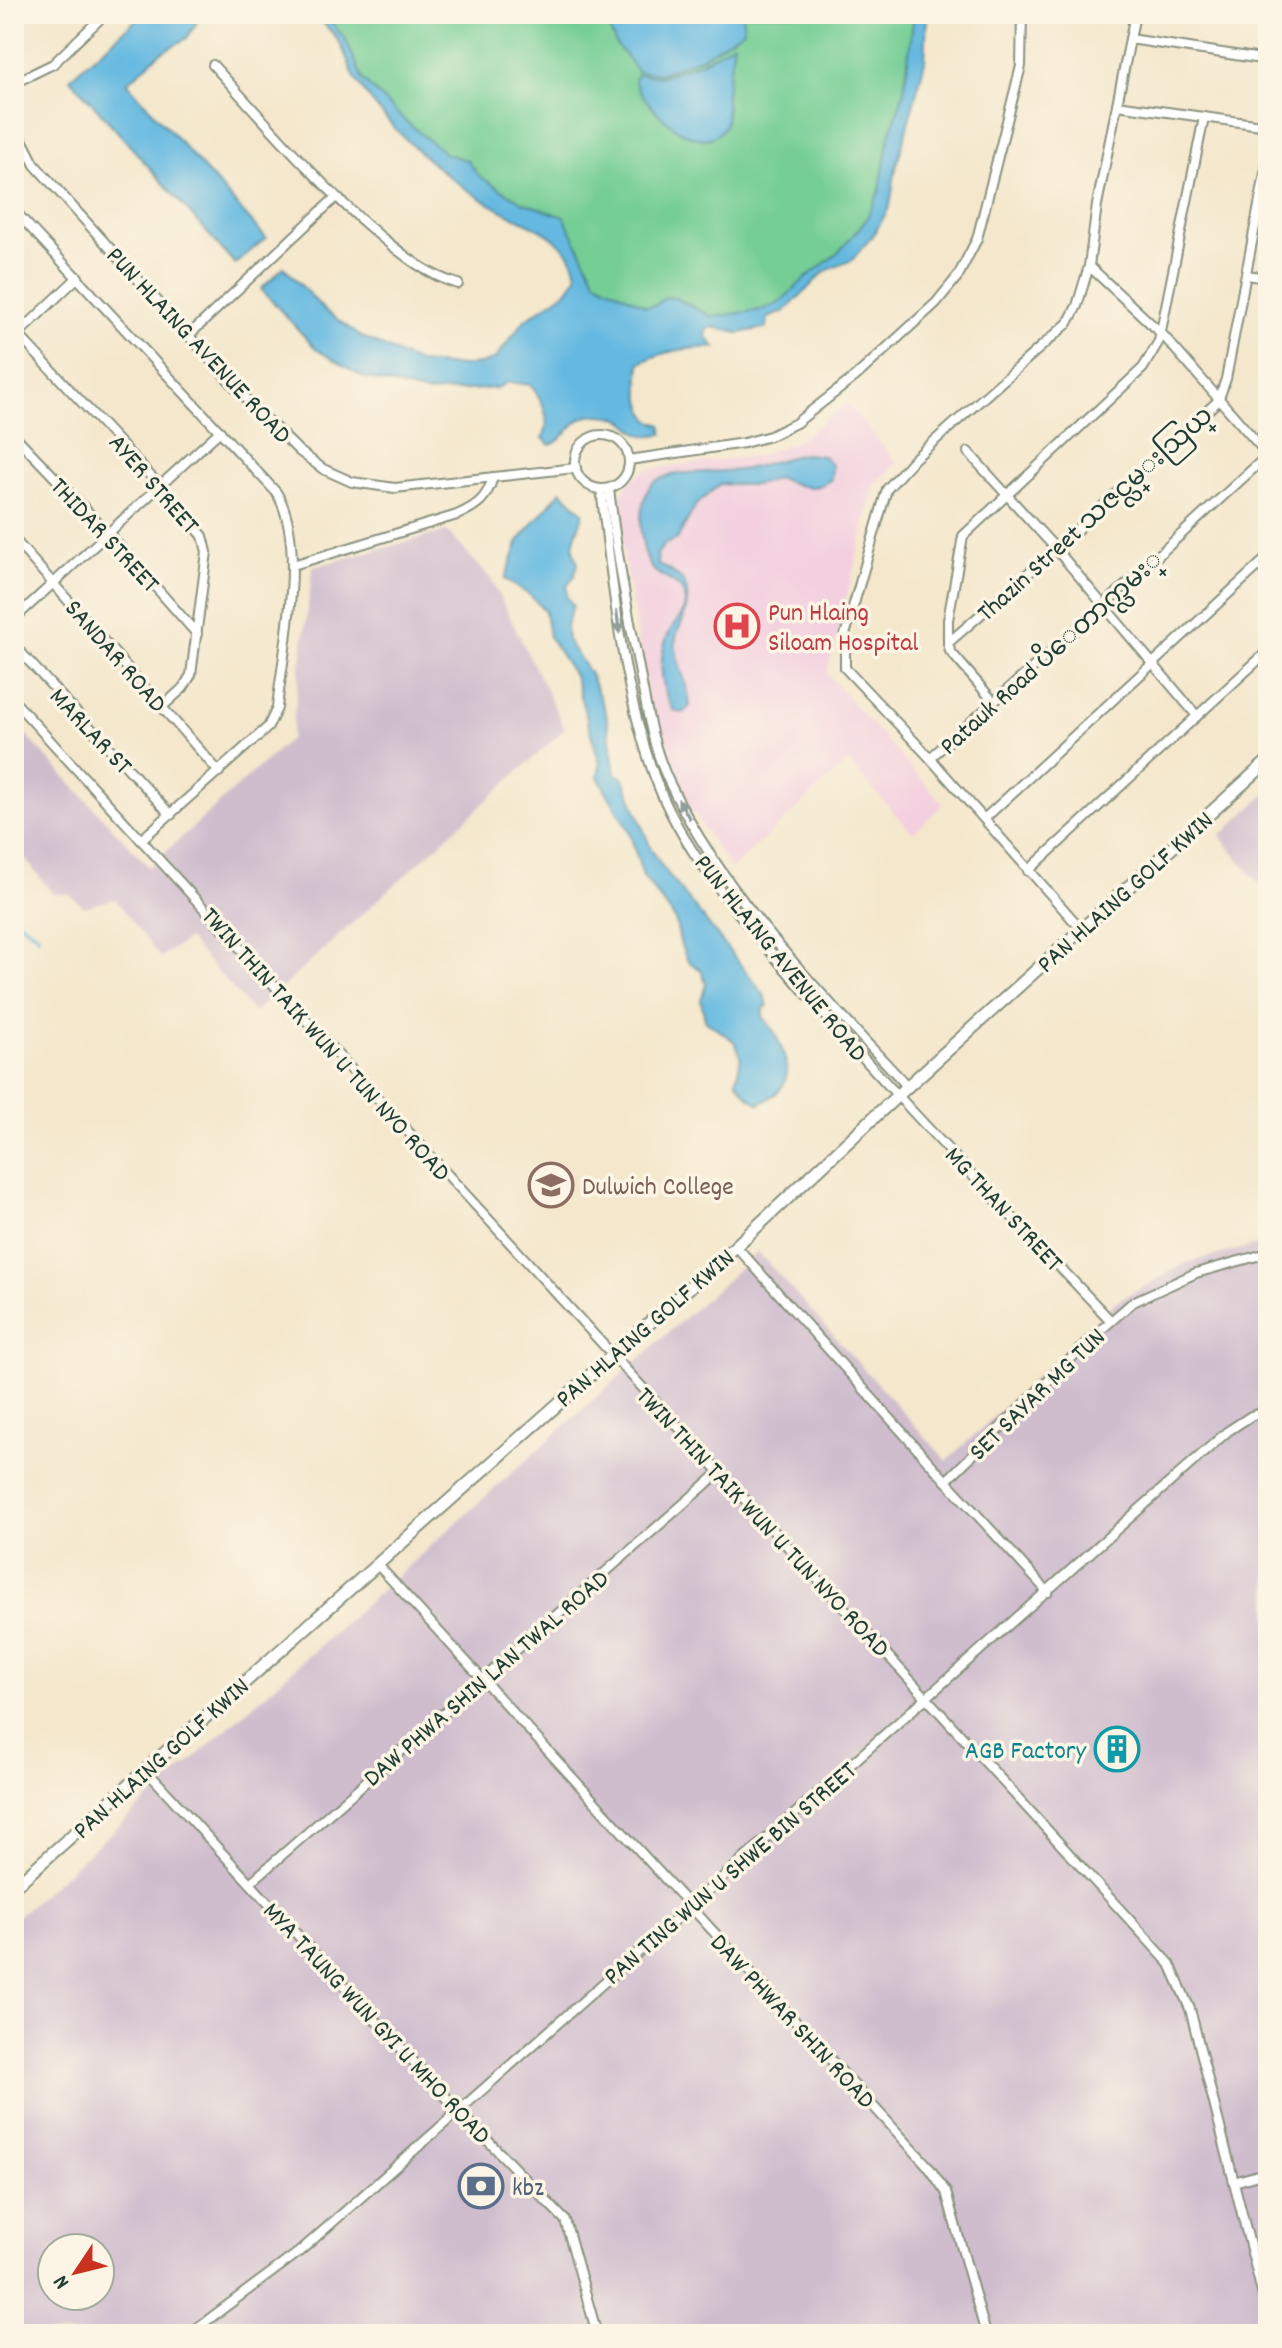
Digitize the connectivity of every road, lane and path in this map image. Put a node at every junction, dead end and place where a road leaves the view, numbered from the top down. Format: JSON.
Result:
{"nodes":[{"id":1,"x":105,"y":14,"type":"edge"},
{"id":2,"x":1022,"y":14,"type":"edge"},
{"id":3,"x":1135,"y":14,"type":"edge"},
{"id":4,"x":1130,"y":39,"type":"junction"},
{"id":5,"x":1268,"y":60,"type":"edge"},
{"id":6,"x":213,"y":65,"type":"dead end"},
{"id":7,"x":14,"y":83,"type":"edge"},
{"id":8,"x":1117,"y":105,"type":"junction"},
{"id":9,"x":1204,"y":117,"type":"junction"},
{"id":10,"x":14,"y":124,"type":"edge"},
{"id":11,"x":1268,"y":126,"type":"edge"},
{"id":12,"x":1268,"y":158,"type":"edge"},
{"id":13,"x":335,"y":198,"type":"junction"},
{"id":14,"x":14,"y":210,"type":"edge"},
{"id":15,"x":1089,"y":266,"type":"junction"},
{"id":16,"x":1246,"y":275,"type":"junction"},
{"id":17,"x":78,"y":277,"type":"junction"},
{"id":18,"x":1268,"y":278,"type":"edge"},
{"id":19,"x":458,"y":284,"type":"dead end"},
{"id":20,"x":15,"y":334,"type":"edge"},
{"id":21,"x":1162,"y":334,"type":"junction"},
{"id":22,"x":189,"y":335,"type":"junction"},
{"id":23,"x":1218,"y":401,"type":"junction"},
{"id":24,"x":220,"y":431,"type":"junction"},
{"id":25,"x":14,"y":435,"type":"edge"},
{"id":26,"x":968,"y":452,"type":"dead end"},
{"id":27,"x":1268,"y":455,"type":"edge"},
{"id":28,"x":629,"y":460,"type":"junction"},
{"id":29,"x":576,"y":468,"type":"junction"},
{"id":30,"x":493,"y":477,"type":"junction"},
{"id":31,"x":160,"y":486,"type":"junction"},
{"id":32,"x":605,"y":489,"type":"junction"},
{"id":33,"x":1007,"y":494,"type":"junction"},
{"id":34,"x":108,"y":533,"type":"junction"},
{"id":35,"x":14,"y":539,"type":"edge"},
{"id":36,"x":1056,"y":549,"type":"junction"},
{"id":37,"x":1268,"y":557,"type":"edge"},
{"id":38,"x":293,"y":565,"type":"junction"},
{"id":39,"x":53,"y":583,"type":"junction"},
{"id":40,"x":1104,"y":605,"type":"junction"},
{"id":41,"x":14,"y":619,"type":"edge"},
{"id":42,"x":197,"y":634,"type":"junction"},
{"id":43,"x":948,"y":643,"type":"junction"},
{"id":44,"x":14,"y":645,"type":"edge"},
{"id":45,"x":1268,"y":651,"type":"edge"},
{"id":46,"x":1154,"y":662,"type":"junction"},
{"id":47,"x":14,"y":701,"type":"edge"},
{"id":48,"x":994,"y":702,"type":"junction"},
{"id":49,"x":162,"y":707,"type":"junction"},
{"id":50,"x":1197,"y":716,"type":"junction"},
{"id":51,"x":930,"y":758,"type":"junction"},
{"id":52,"x":1268,"y":761,"type":"edge"},
{"id":53,"x":219,"y":772,"type":"junction"},
{"id":54,"x":171,"y":815,"type":"junction"},
{"id":55,"x":984,"y":819,"type":"junction"},
{"id":56,"x":141,"y":840,"type":"junction"},
{"id":57,"x":1028,"y":871,"type":"junction"},
{"id":58,"x":1082,"y":930,"type":"junction"},
{"id":59,"x":908,"y":1087,"type":"junction"},
{"id":60,"x":898,"y":1095,"type":"junction"},
{"id":61,"x":736,"y":1246,"type":"junction"},
{"id":62,"x":1268,"y":1253,"type":"edge"},
{"id":63,"x":1111,"y":1321,"type":"junction"},
{"id":64,"x":610,"y":1355,"type":"junction"},
{"id":65,"x":1268,"y":1411,"type":"edge"},
{"id":66,"x":721,"y":1471,"type":"junction"},
{"id":67,"x":946,"y":1481,"type":"junction"},
{"id":68,"x":377,"y":1564,"type":"junction"},
{"id":69,"x":1048,"y":1592,"type":"junction"},
{"id":70,"x":483,"y":1679,"type":"junction"},
{"id":71,"x":928,"y":1698,"type":"junction"},
{"id":72,"x":146,"y":1770,"type":"junction"},
{"id":73,"x":250,"y":1883,"type":"junction"},
{"id":74,"x":14,"y":1887,"type":"edge"},
{"id":75,"x":688,"y":1905,"type":"junction"},
{"id":76,"x":458,"y":2110,"type":"junction"},
{"id":77,"x":1268,"y":2172,"type":"edge"},
{"id":78,"x":1234,"y":2182,"type":"junction"},
{"id":79,"x":1268,"y":2316,"type":"edge"},
{"id":80,"x":189,"y":2334,"type":"edge"},
{"id":81,"x":597,"y":2334,"type":"edge"},
{"id":82,"x":986,"y":2334,"type":"edge"}],
"edges":[{"from":1,"to":7,"type":"street"},
{"from":2,"to":28,"type":"street"},
{"from":3,"to":4,"type":"street"},
{"from":4,"to":5,"type":"street"},
{"from":4,"to":8,"type":"street"},
{"from":6,"to":13,"type":"street"},
{"from":8,"to":9,"type":"street"},
{"from":8,"to":15,"type":"street"},
{"from":9,"to":11,"type":"street"},
{"from":9,"to":21,"type":"street"},
{"from":10,"to":22,"type":"street","name":"PUN HLAING AVENUE ROAD"},
{"from":12,"to":16,"type":"street","name":"Thazin Street သဇင္လမ္းသြယ္"},
{"from":13,"to":19,"type":"street"},
{"from":13,"to":22,"type":"street"},
{"from":14,"to":17,"type":"street"},
{"from":15,"to":21,"type":"street"},
{"from":15,"to":51,"type":"street"},
{"from":16,"to":18,"type":"street"},
{"from":16,"to":23,"type":"street","name":"Thazin Street သဇင္လမ္းသြယ္"},
{"from":17,"to":20,"type":"street"},
{"from":17,"to":24,"type":"street"},
{"from":20,"to":31,"type":"street","name":"AYER STREET"},
{"from":21,"to":23,"type":"street"},
{"from":21,"to":33,"type":"street"},
{"from":22,"to":30,"type":"street","name":"PUN HLAING AVENUE ROAD"},
{"from":23,"to":27,"type":"street"},
{"from":23,"to":36,"type":"street","name":"Thazin Street သဇင္လမ္းသြယ္"},
{"from":24,"to":31,"type":"street"},
{"from":24,"to":38,"type":"street"},
{"from":25,"to":34,"type":"street","name":"THIDAR STREET"},
{"from":26,"to":33,"type":"street"},
{"from":27,"to":40,"type":"street","name":"Patauk Road ပိေတာက္လမး္"},
{"from":28,"to":29,"type":"street"},
{"from":28,"to":32,"type":"street"},
{"from":29,"to":30,"type":"street","name":"PUN HLAING AVENUE ROAD"},
{"from":29,"to":32,"type":"street"},
{"from":30,"to":38,"type":"street"},
{"from":31,"to":34,"type":"street"},
{"from":31,"to":42,"type":"street","name":"AYER STREET"},
{"from":59,"to":32,"type":"street","name":"PUN HLAING AVENUE ROAD","one_way":true},
{"from":32,"to":60,"type":"street","name":"PUN HLAING AVENUE ROAD","one_way":true},
{"from":33,"to":36,"type":"street"},
{"from":33,"to":43,"type":"street"},
{"from":34,"to":39,"type":"street"},
{"from":34,"to":42,"type":"street","name":"THIDAR STREET"},
{"from":35,"to":39,"type":"street","name":"SANDAR ROAD"},
{"from":36,"to":40,"type":"street"},
{"from":36,"to":43,"type":"street","name":"Thazin Street သဇင္လမ္းသြယ္"},
{"from":37,"to":46,"type":"street"},
{"from":38,"to":53,"type":"street"},
{"from":39,"to":41,"type":"street"},
{"from":39,"to":49,"type":"street","name":"SANDAR ROAD"},
{"from":40,"to":46,"type":"street"},
{"from":40,"to":48,"type":"street","name":"Patauk Road ပိေတာက္လမး္"},
{"from":42,"to":49,"type":"street","name":"AYER STREET"},
{"from":43,"to":48,"type":"street"},
{"from":44,"to":54,"type":"street","name":"MARLAR ST"},
{"from":45,"to":50,"type":"street"},
{"from":46,"to":50,"type":"street"},
{"from":46,"to":55,"type":"street"},
{"from":47,"to":56,"type":"street","name":"TWIN THIN TAIK WUN U TUN NYO ROAD"},
{"from":48,"to":51,"type":"street","name":"Patauk Road ပိေတာက္လမး္"},
{"from":49,"to":53,"type":"street","name":"SANDAR ROAD"},
{"from":50,"to":57,"type":"street"},
{"from":51,"to":55,"type":"street","name":"Patauk Road ပိေတာက္လမး္"},
{"from":52,"to":58,"type":"street","name":"PAN HLAING GOLF KWIN"},
{"from":53,"to":54,"type":"street"},
{"from":54,"to":56,"type":"street"},
{"from":55,"to":57,"type":"street","name":"Patauk Road ပိေတာက္လမး္"},
{"from":56,"to":64,"type":"street","name":"TWIN THIN TAIK WUN U TUN NYO ROAD"},
{"from":57,"to":58,"type":"street","name":"Patauk Road ပိေတာက္လမး္"},
{"from":58,"to":59,"type":"street","name":"PAN HLAING GOLF KWIN"},
{"from":59,"to":60,"type":"street","name":"PAN HLAING GOLF KWIN"},
{"from":60,"to":61,"type":"street","name":"PAN HLAING GOLF KWIN"},
{"from":60,"to":63,"type":"street","name":"MG THAN STREET"},
{"from":61,"to":64,"type":"street","name":"PAN HLAING GOLF KWIN"},
{"from":61,"to":67,"type":"street"},
{"from":62,"to":63,"type":"street","name":"SET SAYAR MG TUN"},
{"from":63,"to":67,"type":"street","name":"SET SAYAR MG TUN"},
{"from":64,"to":66,"type":"street","name":"TWIN THIN TAIK WUN U TUN NYO ROAD"},
{"from":64,"to":68,"type":"street","name":"PAN HLAING GOLF KWIN"},
{"from":65,"to":69,"type":"street","name":"PAN TING WUN U SHWE BIN STREET"},
{"from":66,"to":70,"type":"street","name":"DAW PHWA SHIN LAN TWAL ROAD"},
{"from":66,"to":71,"type":"street","name":"TWIN THIN TAIK WUN U TUN NYO ROAD"},
{"from":67,"to":69,"type":"street","name":"SET SAYAR MG TUN"},
{"from":68,"to":70,"type":"street","name":"DAW PHWAR SHIN ROAD"},
{"from":68,"to":72,"type":"street","name":"PAN HLAING GOLF KWIN"},
{"from":69,"to":71,"type":"street","name":"PAN TING WUN U SHWE BIN STREET"},
{"from":70,"to":73,"type":"street","name":"DAW PHWA SHIN LAN TWAL ROAD"},
{"from":70,"to":75,"type":"street","name":"DAW PHWAR SHIN ROAD"},
{"from":71,"to":75,"type":"street","name":"PAN TING WUN U SHWE BIN STREET"},
{"from":71,"to":78,"type":"street","name":"TWIN THIN TAIK WUN U TUN NYO ROAD"},
{"from":72,"to":73,"type":"street","name":"MYA TAUNG WUN GYI U MHO ROAD"},
{"from":72,"to":74,"type":"street","name":"PAN HLAING GOLF KWIN"},
{"from":73,"to":76,"type":"street","name":"MYA TAUNG WUN GYI U MHO ROAD"},
{"from":75,"to":76,"type":"street","name":"PAN TING WUN U SHWE BIN STREET"},
{"from":75,"to":82,"type":"street","name":"DAW PHWAR SHIN ROAD"},
{"from":76,"to":80,"type":"street","name":"PAN TING WUN U SHWE BIN STREET"},
{"from":76,"to":81,"type":"street","name":"MYA TAUNG WUN GYI U MHO ROAD"},
{"from":77,"to":78,"type":"street"},
{"from":78,"to":79,"type":"street","name":"TWIN THIN TAIK WUN U TUN NYO ROAD"}]}
